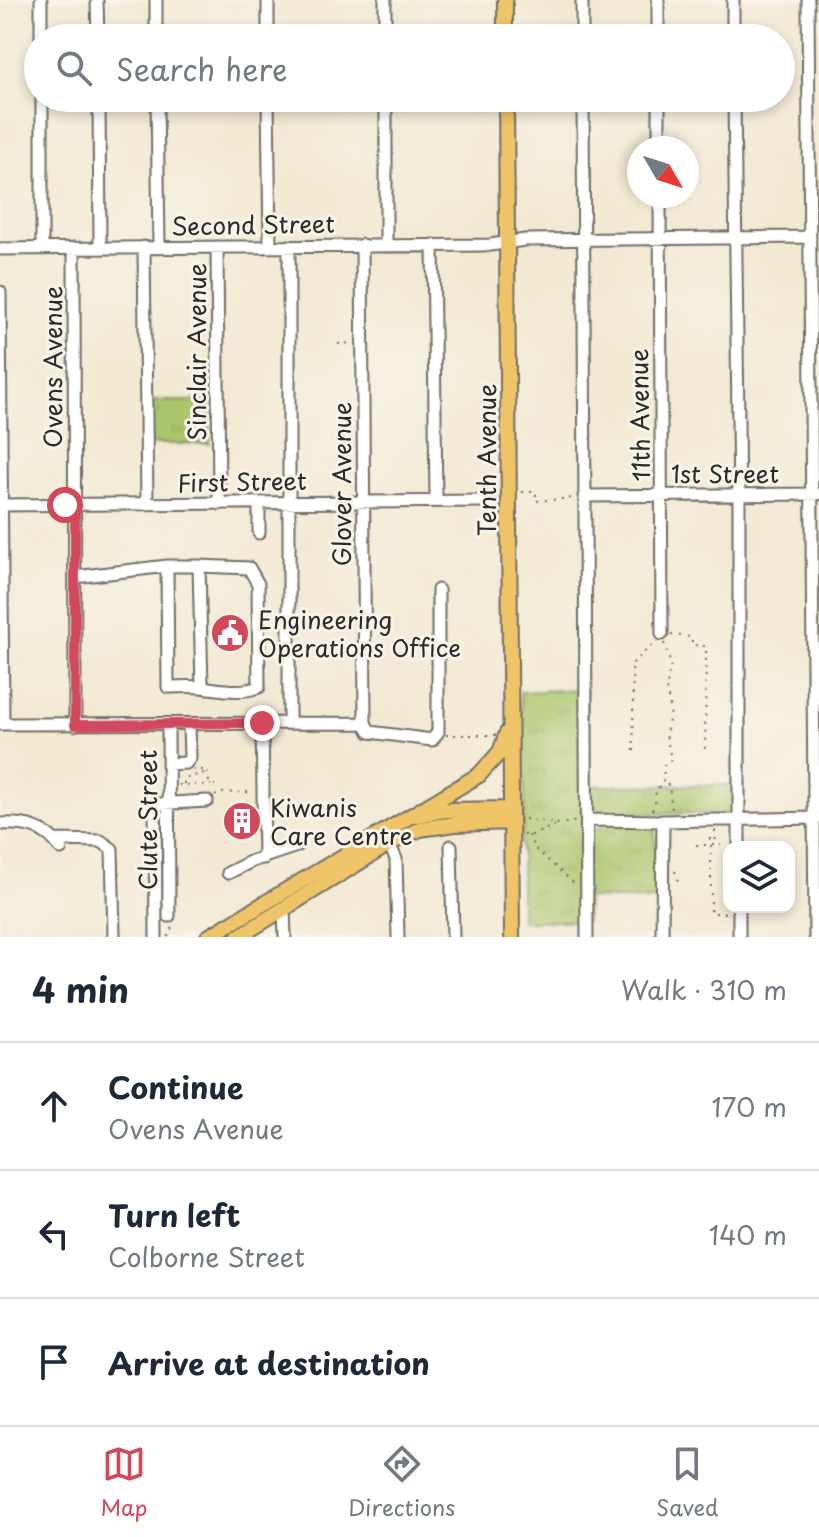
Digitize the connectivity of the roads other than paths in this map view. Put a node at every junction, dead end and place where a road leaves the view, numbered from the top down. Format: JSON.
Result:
{"nodes":[{"id":1,"x":41,"y":0,"type":"edge"},
{"id":2,"x":97,"y":0,"type":"edge"},
{"id":3,"x":156,"y":0,"type":"edge"},
{"id":4,"x":268,"y":0,"type":"edge"},
{"id":5,"x":385,"y":0,"type":"edge"},
{"id":6,"x":505,"y":0,"type":"edge"},
{"id":7,"x":582,"y":0,"type":"edge"},
{"id":8,"x":658,"y":0,"type":"edge"},
{"id":9,"x":733,"y":0,"type":"edge"},
{"id":10,"x":808,"y":0,"type":"edge"},
{"id":11,"x":41,"y":24,"type":"edge"},
{"id":12,"x":98,"y":24,"type":"edge"},
{"id":13,"x":156,"y":24,"type":"edge"},
{"id":14,"x":268,"y":24,"type":"edge"},
{"id":15,"x":385,"y":24,"type":"edge"},
{"id":16,"x":505,"y":24,"type":"edge"},
{"id":17,"x":582,"y":24,"type":"edge"},
{"id":18,"x":658,"y":24,"type":"edge"},
{"id":19,"x":733,"y":24,"type":"edge"},
{"id":20,"x":42,"y":112,"type":"edge"},
{"id":21,"x":99,"y":112,"type":"edge"},
{"id":22,"x":157,"y":112,"type":"edge"},
{"id":23,"x":268,"y":112,"type":"edge"},
{"id":24,"x":386,"y":112,"type":"edge"},
{"id":25,"x":506,"y":112,"type":"edge"},
{"id":26,"x":583,"y":112,"type":"edge"},
{"id":27,"x":659,"y":112,"type":"edge"},
{"id":28,"x":734,"y":112,"type":"edge"},
{"id":29,"x":659,"y":136,"type":"edge"},
{"id":30,"x":660,"y":208,"type":"edge"},
{"id":31,"x":810,"y":237,"type":"junction"},
{"id":32,"x":735,"y":238,"type":"junction"},
{"id":33,"x":660,"y":239,"type":"junction"},
{"id":34,"x":585,"y":241,"type":"junction"},
{"id":35,"x":507,"y":243,"type":"junction"},
{"id":36,"x":362,"y":245,"type":"junction"},
{"id":37,"x":386,"y":245,"type":"junction"},
{"id":38,"x":433,"y":245,"type":"junction"},
{"id":39,"x":270,"y":246,"type":"junction"},
{"id":40,"x":289,"y":246,"type":"junction"},
{"id":41,"x":144,"y":247,"type":"junction"},
{"id":42,"x":159,"y":247,"type":"junction"},
{"id":43,"x":217,"y":247,"type":"junction"},
{"id":44,"x":42,"y":248,"type":"junction"},
{"id":45,"x":74,"y":248,"type":"junction"},
{"id":46,"x":100,"y":248,"type":"junction"},
{"id":47,"x":0,"y":249,"type":"edge"},
{"id":48,"x":0,"y":292,"type":"edge"},
{"id":49,"x":738,"y":494,"type":"junction"},
{"id":50,"x":816,"y":494,"type":"edge"},
{"id":51,"x":662,"y":495,"type":"junction"},
{"id":52,"x":584,"y":496,"type":"junction"},
{"id":53,"x":436,"y":501,"type":"junction"},
{"id":54,"x":485,"y":501,"type":"dead end"},
{"id":55,"x":364,"y":502,"type":"junction"},
{"id":56,"x":259,"y":503,"type":"junction"},
{"id":57,"x":290,"y":503,"type":"junction"},
{"id":58,"x":147,"y":504,"type":"junction"},
{"id":59,"x":219,"y":504,"type":"junction"},
{"id":60,"x":1,"y":505,"type":"edge"},
{"id":61,"x":75,"y":505,"type":"junction"},
{"id":62,"x":259,"y":533,"type":"dead end"},
{"id":63,"x":167,"y":566,"type":"junction"},
{"id":64,"x":199,"y":566,"type":"junction"},
{"id":65,"x":75,"y":577,"type":"junction"},
{"id":66,"x":438,"y":590,"type":"dead end"},
{"id":67,"x":662,"y":634,"type":"road end"},
{"id":68,"x":202,"y":687,"type":"junction"},
{"id":69,"x":511,"y":721,"type":"junction"},
{"id":70,"x":289,"y":722,"type":"junction"},
{"id":71,"x":262,"y":723,"type":"junction"},
{"id":72,"x":365,"y":723,"type":"junction"},
{"id":73,"x":2,"y":724,"type":"edge"},
{"id":74,"x":168,"y":724,"type":"junction"},
{"id":75,"x":189,"y":724,"type":"junction"},
{"id":76,"x":75,"y":725,"type":"junction"},
{"id":77,"x":817,"y":757,"type":"edge"},
{"id":78,"x":168,"y":764,"type":"junction"},
{"id":79,"x":207,"y":801,"type":"road end"},
{"id":80,"x":168,"y":802,"type":"junction"},
{"id":81,"x":408,"y":816,"type":"junction"},
{"id":82,"x":516,"y":817,"type":"junction"},
{"id":83,"x":817,"y":818,"type":"edge"},
{"id":84,"x":739,"y":819,"type":"junction"},
{"id":85,"x":587,"y":820,"type":"junction"},
{"id":86,"x":663,"y":821,"type":"junction"},
{"id":87,"x":0,"y":824,"type":"edge"},
{"id":88,"x":739,"y":841,"type":"edge"},
{"id":89,"x":389,"y":844,"type":"junction"},
{"id":90,"x":297,"y":846,"type":"dead end"},
{"id":91,"x":451,"y":846,"type":"dead end"},
{"id":92,"x":264,"y":858,"type":"junction"},
{"id":93,"x":228,"y":873,"type":"dead end"},
{"id":94,"x":284,"y":909,"type":"junction"},
{"id":95,"x":736,"y":913,"type":"edge"},
{"id":96,"x":170,"y":922,"type":"road end"},
{"id":97,"x":114,"y":937,"type":"edge"},
{"id":98,"x":156,"y":937,"type":"edge"},
{"id":99,"x":208,"y":937,"type":"edge"},
{"id":100,"x":238,"y":937,"type":"edge"},
{"id":101,"x":285,"y":937,"type":"edge"},
{"id":102,"x":398,"y":937,"type":"edge"},
{"id":103,"x":453,"y":937,"type":"edge"},
{"id":104,"x":512,"y":937,"type":"edge"},
{"id":105,"x":587,"y":937,"type":"edge"},
{"id":106,"x":662,"y":937,"type":"edge"},
{"id":107,"x":739,"y":937,"type":"edge"},
{"id":108,"x":815,"y":937,"type":"edge"}],
"edges":[{"from":1,"to":11,"type":"street"},
{"from":2,"to":12,"type":"street"},
{"from":3,"to":13,"type":"street"},
{"from":4,"to":14,"type":"street"},
{"from":5,"to":15,"type":"street"},
{"from":6,"to":16,"type":"main road"},
{"from":7,"to":17,"type":"street"},
{"from":8,"to":18,"type":"street"},
{"from":9,"to":19,"type":"street"},
{"from":10,"to":31,"type":"street"},
{"from":20,"to":44,"type":"street"},
{"from":21,"to":46,"type":"street"},
{"from":22,"to":42,"type":"street"},
{"from":23,"to":39,"type":"street"},
{"from":24,"to":37,"type":"street"},
{"from":25,"to":35,"type":"main road","name":"Tenth Avenue"},
{"from":26,"to":34,"type":"street"},
{"from":27,"to":29,"type":"street"},
{"from":28,"to":32,"type":"street"},
{"from":30,"to":33,"type":"street","name":"11th Avenue"},
{"from":31,"to":32,"type":"street","name":"Second Street"},
{"from":31,"to":50,"type":"street"},
{"from":32,"to":33,"type":"street","name":"Second Street"},
{"from":32,"to":49,"type":"street"},
{"from":33,"to":34,"type":"street","name":"Second Street"},
{"from":33,"to":51,"type":"street","name":"11th Avenue"},
{"from":34,"to":35,"type":"street","name":"Second Street"},
{"from":34,"to":52,"type":"street"},
{"from":35,"to":38,"type":"street","name":"Second Street"},
{"from":35,"to":69,"type":"main road","name":"Tenth Avenue"},
{"from":36,"to":37,"type":"street","name":"Second Street"},
{"from":36,"to":40,"type":"street","name":"Second Street"},
{"from":36,"to":55,"type":"street","name":"Glover Avenue"},
{"from":37,"to":38,"type":"street","name":"Second Street"},
{"from":38,"to":53,"type":"street"},
{"from":39,"to":40,"type":"street","name":"Second Street"},
{"from":39,"to":43,"type":"street","name":"Second Street"},
{"from":40,"to":57,"type":"street"},
{"from":41,"to":42,"type":"street","name":"Second Street"},
{"from":41,"to":46,"type":"street","name":"Second Street"},
{"from":41,"to":58,"type":"street"},
{"from":42,"to":43,"type":"street","name":"Second Street"},
{"from":43,"to":59,"type":"street","name":"Sinclair Avenue"},
{"from":44,"to":45,"type":"street","name":"Second Street"},
{"from":44,"to":47,"type":"street","name":"Second Street"},
{"from":45,"to":46,"type":"street","name":"Second Street"},
{"from":45,"to":61,"type":"street","name":"Ovens Avenue"},
{"from":48,"to":60,"type":"street"},
{"from":49,"to":50,"type":"street","name":"1st Street"},
{"from":49,"to":51,"type":"street","name":"1st Street"},
{"from":49,"to":84,"type":"street"},
{"from":50,"to":77,"type":"street"},
{"from":51,"to":52,"type":"street","name":"1st Street"},
{"from":51,"to":67,"type":"street","name":"11th Avenue"},
{"from":52,"to":85,"type":"street"},
{"from":53,"to":54,"type":"street","name":"First Street"},
{"from":53,"to":55,"type":"street","name":"First Street"},
{"from":55,"to":57,"type":"street","name":"First Street"},
{"from":55,"to":72,"type":"street","name":"Glover Avenue"},
{"from":56,"to":57,"type":"street","name":"First Street"},
{"from":56,"to":59,"type":"street","name":"First Street"},
{"from":56,"to":62,"type":"street"},
{"from":57,"to":70,"type":"street"},
{"from":58,"to":59,"type":"street","name":"First Street"},
{"from":58,"to":61,"type":"street","name":"First Street"},
{"from":60,"to":61,"type":"street","name":"First Street"},
{"from":60,"to":73,"type":"street"},
{"from":61,"to":65,"type":"street","name":"Ovens Avenue"},
{"from":63,"to":64,"type":"street"},
{"from":63,"to":65,"type":"street"},
{"from":63,"to":68,"type":"street"},
{"from":64,"to":68,"type":"street"},
{"from":64,"to":68,"type":"street"},
{"from":65,"to":76,"type":"street","name":"Ovens Avenue"},
{"from":66,"to":72,"type":"street"},
{"from":69,"to":81,"type":"main road"},
{"from":69,"to":82,"type":"main road","name":"Tenth Avenue"},
{"from":70,"to":71,"type":"street"},
{"from":70,"to":72,"type":"street"},
{"from":71,"to":75,"type":"street"},
{"from":71,"to":92,"type":"street"},
{"from":73,"to":76,"type":"street"},
{"from":74,"to":75,"type":"street"},
{"from":74,"to":76,"type":"street"},
{"from":74,"to":78,"type":"street","name":"Clute Street"},
{"from":75,"to":78,"type":"street"},
{"from":77,"to":83,"type":"street"},
{"from":78,"to":80,"type":"street","name":"Clute Street"},
{"from":79,"to":80,"type":"street"},
{"from":80,"to":96,"type":"street","name":"Clute Street"},
{"from":80,"to":98,"type":"street"},
{"from":81,"to":82,"type":"main road"},
{"from":81,"to":99,"type":"main road"},
{"from":82,"to":89,"type":"main road"},
{"from":82,"to":104,"type":"main road","name":"Tenth Avenue"},
{"from":83,"to":84,"type":"street"},
{"from":83,"to":108,"type":"street"},
{"from":84,"to":86,"type":"street"},
{"from":84,"to":88,"type":"street"},
{"from":85,"to":86,"type":"street"},
{"from":85,"to":105,"type":"street"},
{"from":86,"to":106,"type":"street"},
{"from":87,"to":97,"type":"street"},
{"from":89,"to":94,"type":"main road"},
{"from":89,"to":102,"type":"street"},
{"from":90,"to":92,"type":"street"},
{"from":91,"to":103,"type":"street"},
{"from":92,"to":93,"type":"street"},
{"from":94,"to":100,"type":"main road"},
{"from":94,"to":101,"type":"street"},
{"from":95,"to":107,"type":"street"}]}
